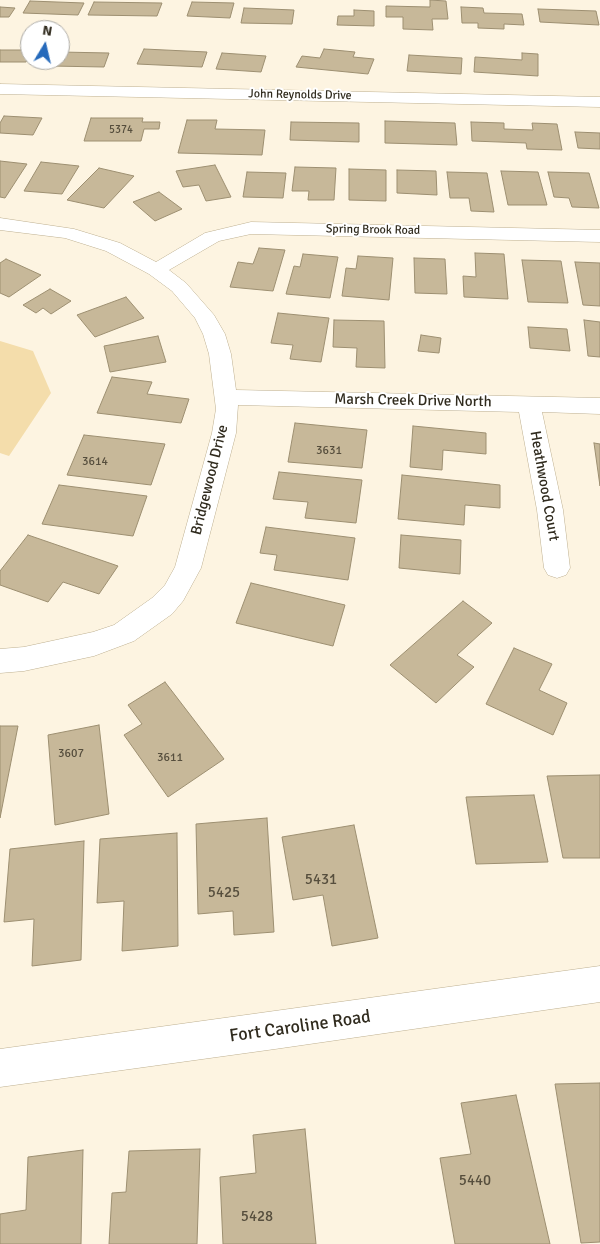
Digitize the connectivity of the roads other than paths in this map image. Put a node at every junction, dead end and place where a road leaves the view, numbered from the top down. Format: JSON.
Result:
{"nodes":[{"id":1,"x":0,"y":89,"type":"edge"},
{"id":2,"x":600,"y":102,"type":"edge"},
{"id":3,"x":0,"y":224,"type":"edge"},
{"id":4,"x":600,"y":236,"type":"edge"},
{"id":5,"x":156,"y":270,"type":"junction"},
{"id":6,"x":226,"y":396,"type":"junction"},
{"id":7,"x":529,"y":404,"type":"junction"},
{"id":8,"x":600,"y":406,"type":"edge"},
{"id":9,"x":557,"y":568,"type":"dead end"},
{"id":10,"x":0,"y":661,"type":"edge"},
{"id":11,"x":600,"y":984,"type":"edge"},
{"id":12,"x":0,"y":1068,"type":"edge"}],
"edges":[{"from":1,"to":2,"type":"street","name":"John Reynolds Drive"},
{"from":3,"to":5,"type":"street","name":"Bridgewood Drive"},
{"from":4,"to":5,"type":"street","name":"Spring Brook Road"},
{"from":5,"to":6,"type":"street","name":"Bridgewood Drive"},
{"from":6,"to":7,"type":"street","name":"Marsh Creek Drive North"},
{"from":6,"to":10,"type":"street","name":"Bridgewood Drive"},
{"from":7,"to":8,"type":"street","name":"Marsh Creek Drive North"},
{"from":7,"to":9,"type":"street","name":"Heathwood Court"},
{"from":11,"to":12,"type":"street","name":"Fort Caroline Road"}]}
